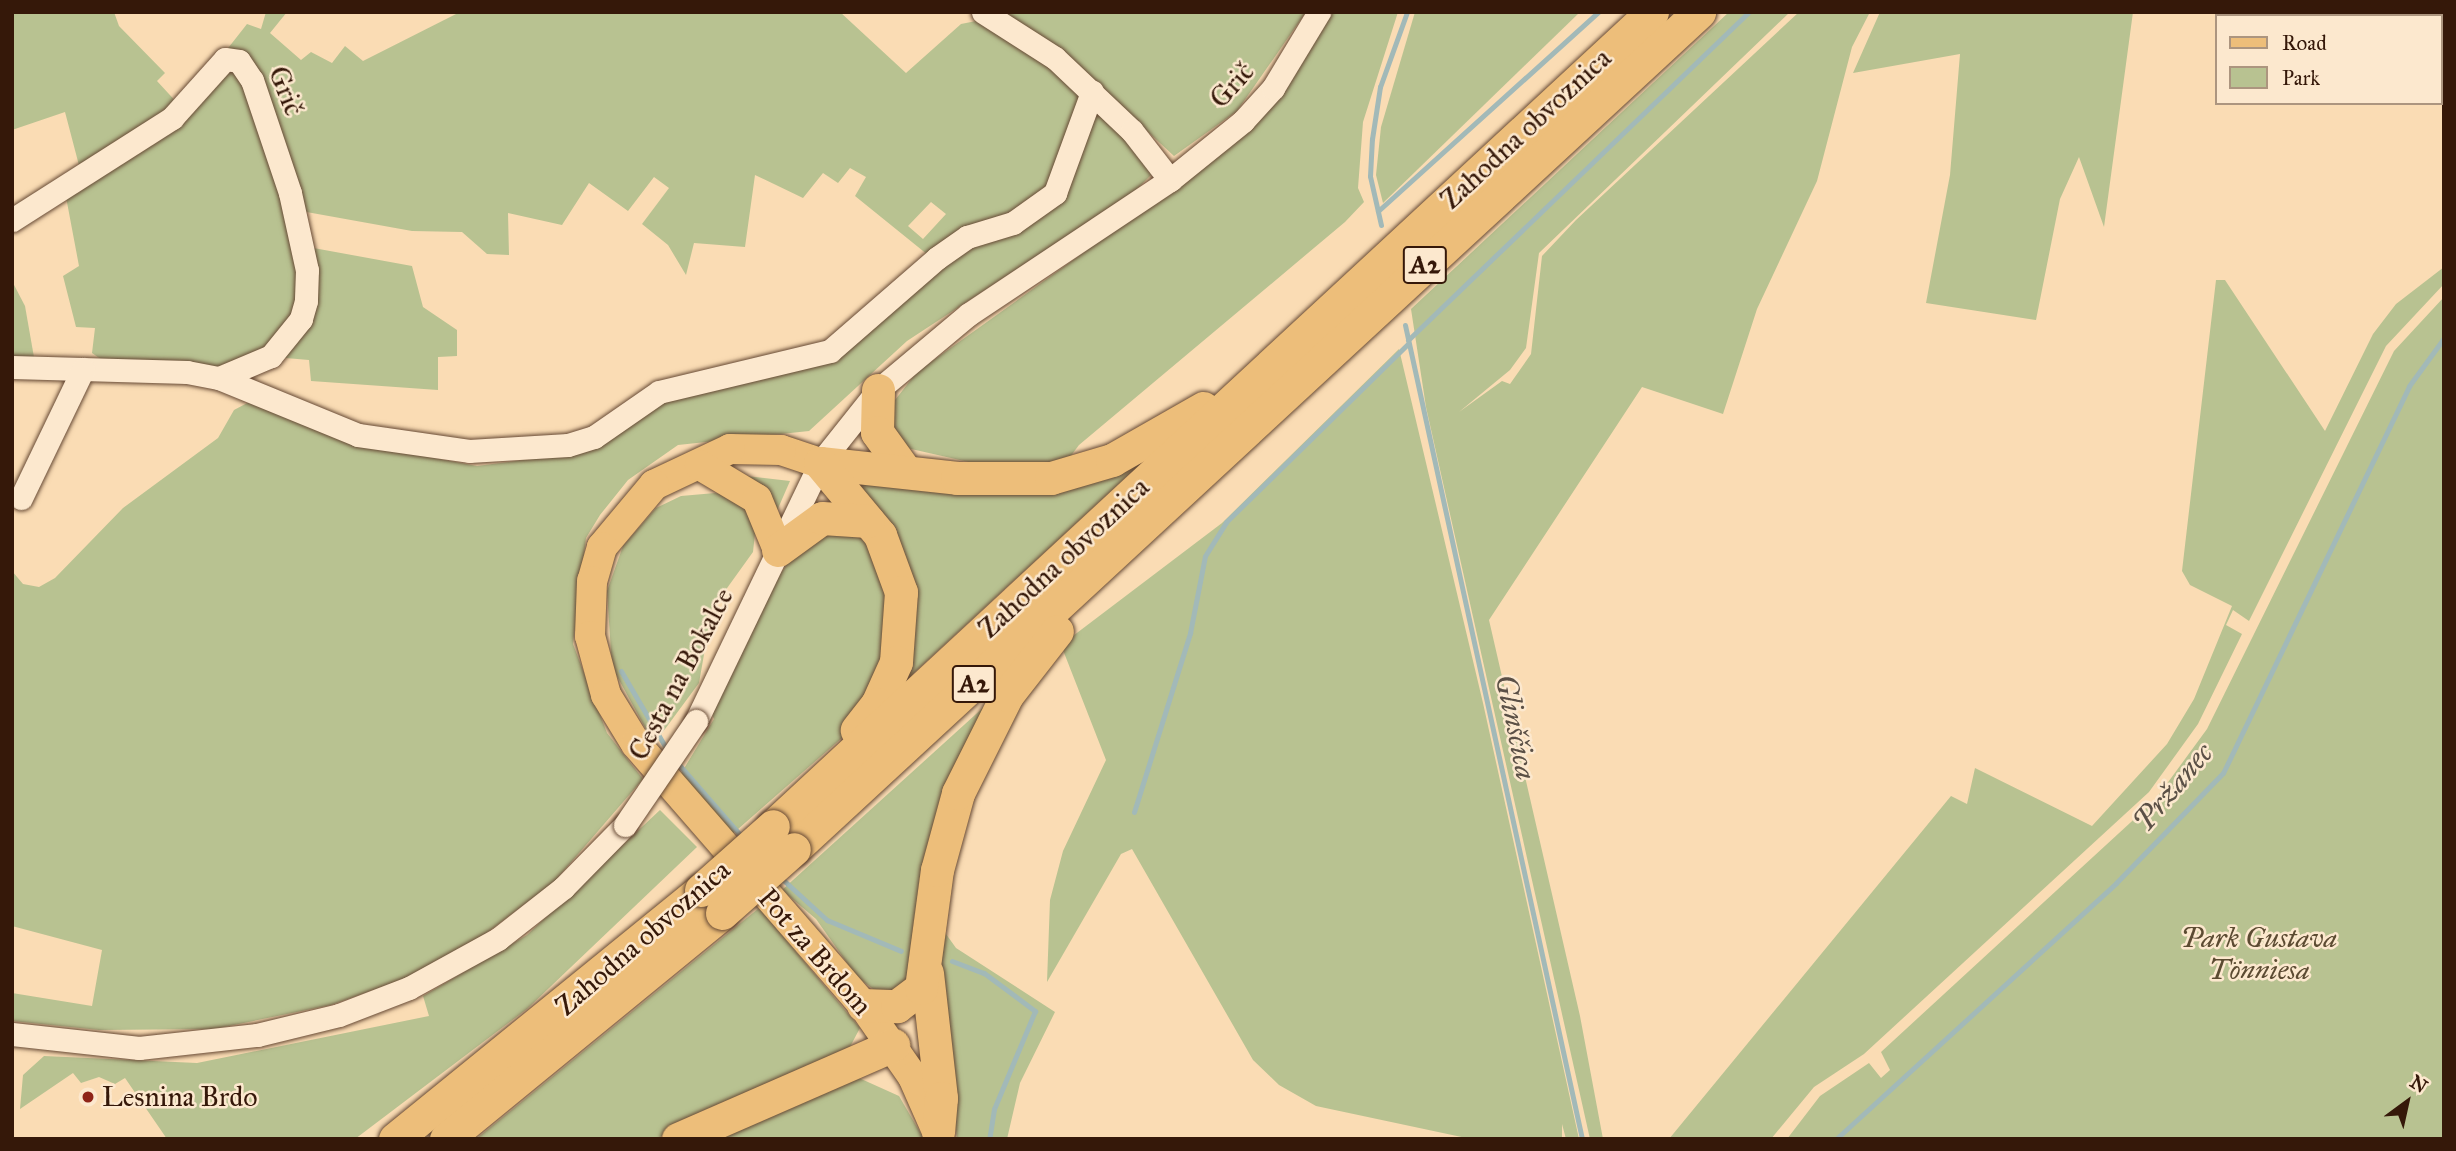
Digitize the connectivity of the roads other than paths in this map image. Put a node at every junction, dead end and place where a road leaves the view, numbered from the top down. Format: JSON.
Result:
{"nodes":[{"id":1,"x":983,"y":12,"type":"edge"},
{"id":2,"x":1319,"y":12,"type":"edge"},
{"id":3,"x":1652,"y":12,"type":"edge"},
{"id":4,"x":1699,"y":12,"type":"edge"},
{"id":5,"x":1092,"y":92,"type":"junction"},
{"id":6,"x":1170,"y":180,"type":"junction"},
{"id":7,"x":12,"y":220,"type":"edge"},
{"id":8,"x":1283,"y":355,"type":"junction"},
{"id":9,"x":12,"y":367,"type":"edge"},
{"id":10,"x":83,"y":369,"type":"junction"},
{"id":11,"x":219,"y":378,"type":"junction"},
{"id":12,"x":878,"y":390,"type":"junction"},
{"id":13,"x":820,"y":463,"type":"junction"},
{"id":14,"x":694,"y":465,"type":"junction"},
{"id":15,"x":905,"y":471,"type":"junction"},
{"id":16,"x":21,"y":498,"type":"dead end"},
{"id":17,"x":1153,"y":517,"type":"junction"},
{"id":18,"x":868,"y":521,"type":"junction"},
{"id":19,"x":778,"y":550,"type":"junction"},
{"id":20,"x":835,"y":770,"type":"junction"},
{"id":21,"x":783,"y":838,"type":"junction"},
{"id":22,"x":712,"y":902,"type":"junction"},
{"id":23,"x":926,"y":973,"type":"junction"},
{"id":24,"x":863,"y":1005,"type":"junction"},
{"id":25,"x":12,"y":1034,"type":"edge"},
{"id":26,"x":892,"y":1045,"type":"junction"},
{"id":27,"x":939,"y":1135,"type":"edge"},
{"id":28,"x":395,"y":1139,"type":"edge"},
{"id":29,"x":446,"y":1139,"type":"edge"},
{"id":30,"x":678,"y":1139,"type":"edge"}],
"edges":[{"from":1,"to":5,"type":"street"},
{"from":2,"to":6,"type":"street","name":"Grič"},
{"from":3,"to":8,"type":"highway","name":"Zahodna obvoznica","number":"A2"},
{"from":4,"to":17,"type":"highway","name":"Zahodna obvoznica","number":"A2"},
{"from":5,"to":6,"type":"street"},
{"from":5,"to":11,"type":"street"},
{"from":6,"to":12,"type":"street","name":"Grič"},
{"from":7,"to":11,"type":"street","name":"Grič"},
{"from":8,"to":15,"type":"highway"},
{"from":8,"to":20,"type":"highway","name":"Zahodna obvoznica","number":"A2"},
{"from":9,"to":10,"type":"street"},
{"from":10,"to":11,"type":"street"},
{"from":10,"to":16,"type":"street"},
{"from":12,"to":13,"type":"street","name":"Cesta na Bokalce"},
{"from":12,"to":15,"type":"highway"},
{"from":13,"to":14,"type":"main road"},
{"from":13,"to":15,"type":"highway"},
{"from":13,"to":18,"type":"highway"},
{"from":13,"to":19,"type":"street","name":"Cesta na Bokalce"},
{"from":14,"to":19,"type":"main road"},
{"from":14,"to":24,"type":"main road","name":"Pot za Brdom"},
{"from":17,"to":21,"type":"highway","name":"Zahodna obvoznica","number":"A2"},
{"from":17,"to":23,"type":"highway"},
{"from":18,"to":19,"type":"highway"},
{"from":18,"to":20,"type":"highway"},
{"from":19,"to":25,"type":"street","name":"Cesta na Bokalce","bridge":true},
{"from":20,"to":21,"type":"highway","name":"Zahodna obvoznica","number":"A2"},
{"from":21,"to":22,"type":"highway","name":"Zahodna obvoznica","number":"A2","bridge":true},
{"from":22,"to":28,"type":"highway","name":"Zahodna obvoznica","number":"A2"},
{"from":22,"to":29,"type":"highway","name":"Zahodna obvoznica","number":"A2"},
{"from":23,"to":24,"type":"highway"},
{"from":23,"to":27,"type":"highway"},
{"from":24,"to":26,"type":"main road","name":"Pot za Brdom"},
{"from":26,"to":27,"type":"main road","name":"Pot za Brdom"},
{"from":26,"to":30,"type":"highway"}]}
